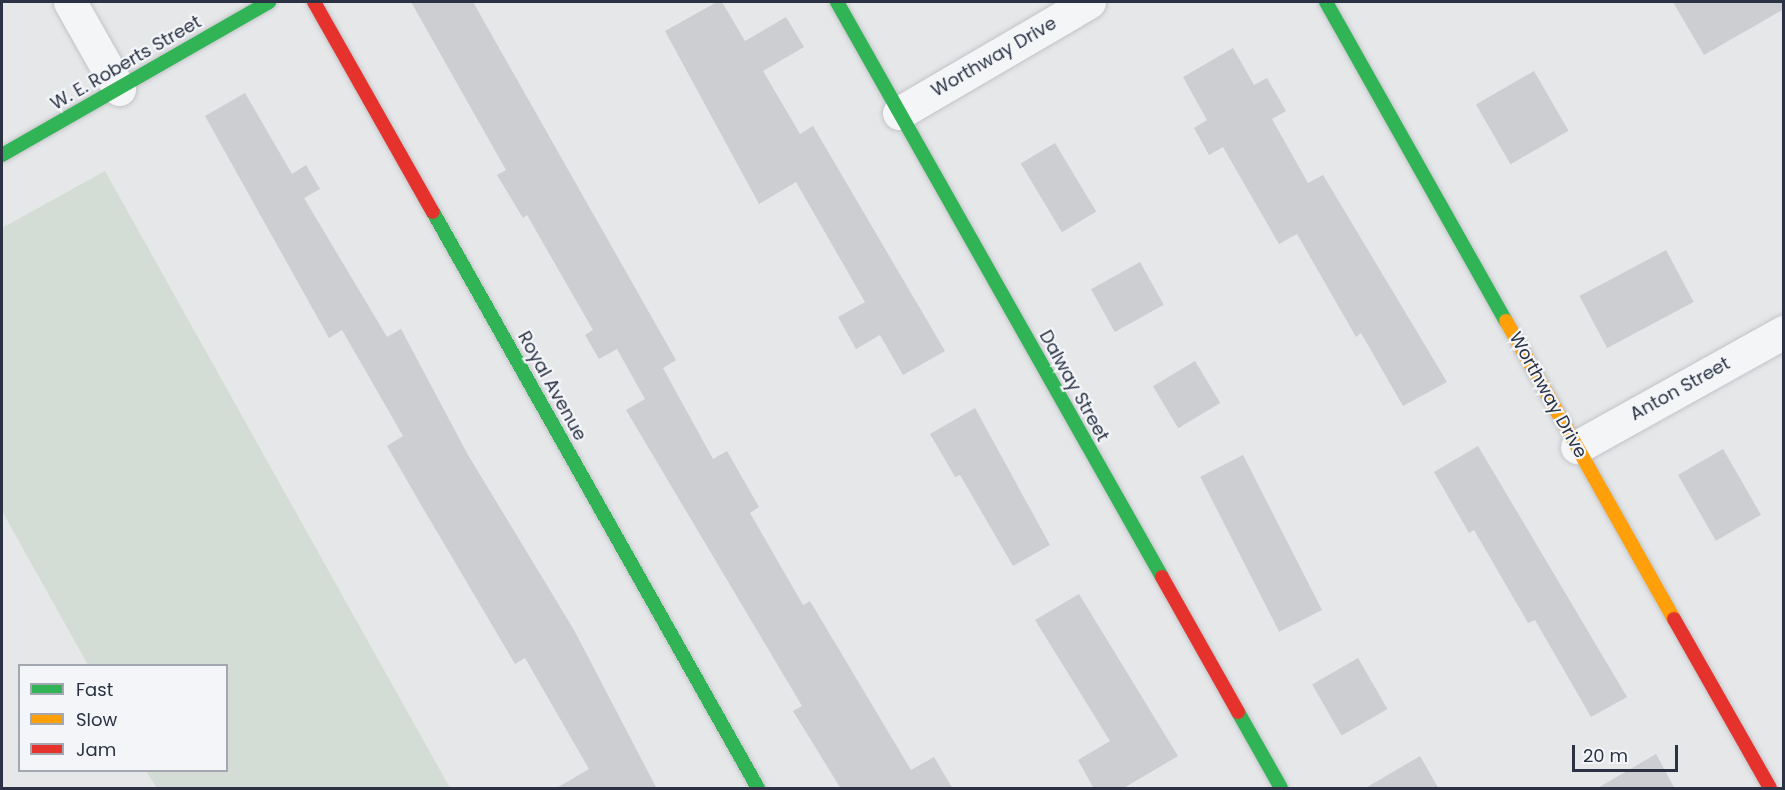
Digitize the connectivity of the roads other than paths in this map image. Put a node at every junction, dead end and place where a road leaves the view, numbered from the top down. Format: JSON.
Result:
{"nodes":[{"id":1,"x":70,"y":2,"type":"edge"},
{"id":2,"x":269,"y":2,"type":"edge"},
{"id":3,"x":314,"y":2,"type":"edge"},
{"id":4,"x":837,"y":2,"type":"edge"},
{"id":5,"x":1089,"y":2,"type":"edge"},
{"id":6,"x":1326,"y":2,"type":"edge"},
{"id":7,"x":118,"y":89,"type":"junction"},
{"id":8,"x":899,"y":113,"type":"junction"},
{"id":9,"x":2,"y":155,"type":"edge"},
{"id":10,"x":1784,"y":332,"type":"edge"},
{"id":11,"x":1577,"y":447,"type":"junction"},
{"id":12,"x":758,"y":789,"type":"edge"},
{"id":13,"x":1281,"y":789,"type":"edge"},
{"id":14,"x":1770,"y":789,"type":"edge"}],
"edges":[{"from":1,"to":7,"type":"street"},
{"from":2,"to":7,"type":"street","name":"W. E. Roberts Street"},
{"from":3,"to":12,"type":"street","name":"Royal Avenue"},
{"from":4,"to":8,"type":"street","name":"Dalway Street"},
{"from":5,"to":8,"type":"street","name":"Worthway Drive"},
{"from":6,"to":11,"type":"street","name":"Worthway Drive"},
{"from":7,"to":9,"type":"street","name":"W. E. Roberts Street"},
{"from":8,"to":13,"type":"street","name":"Dalway Street"},
{"from":10,"to":11,"type":"street","name":"Anton Street"},
{"from":11,"to":14,"type":"street","name":"Worthway Drive"}]}
